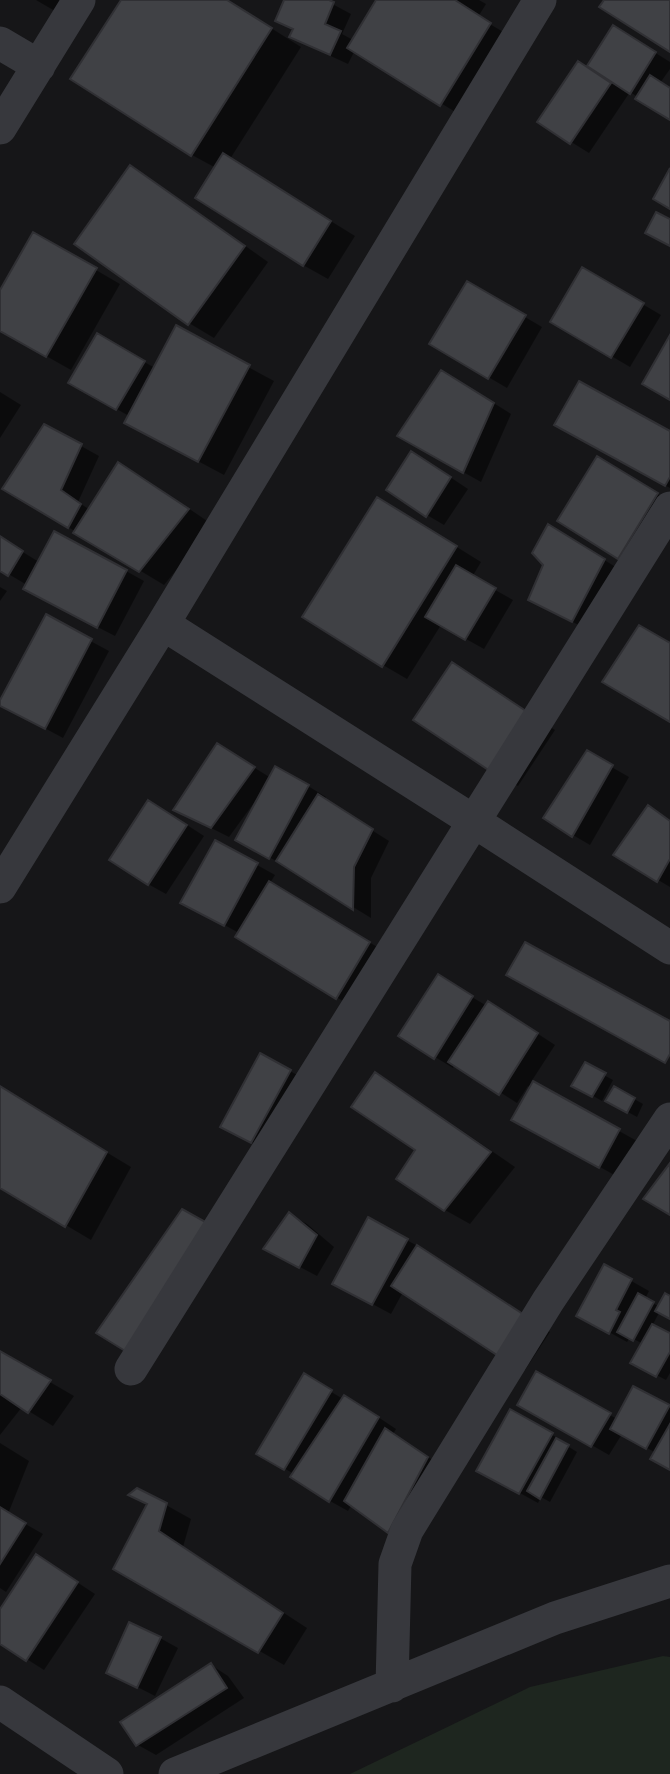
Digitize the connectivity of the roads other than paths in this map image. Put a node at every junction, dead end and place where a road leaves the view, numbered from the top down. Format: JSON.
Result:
{"nodes":[{"id":1,"x":79,"y":0,"type":"edge"},
{"id":2,"x":540,"y":0,"type":"edge"},
{"id":3,"x":0,"y":43,"type":"edge"},
{"id":4,"x":39,"y":66,"type":"junction"},
{"id":5,"x":0,"y":128,"type":"edge"},
{"id":6,"x":670,"y":508,"type":"edge"},
{"id":7,"x":163,"y":624,"type":"junction"},
{"id":8,"x":475,"y":822,"type":"junction"},
{"id":9,"x":0,"y":887,"type":"edge"},
{"id":10,"x":670,"y":948,"type":"edge"},
{"id":11,"x":670,"y":1119,"type":"edge"},
{"id":12,"x":131,"y":1369,"type":"dead end"},
{"id":13,"x":670,"y":1581,"type":"edge"},
{"id":14,"x":392,"y":1686,"type":"junction"},
{"id":15,"x":0,"y":1702,"type":"edge"},
{"id":16,"x":107,"y":1774,"type":"edge"},
{"id":17,"x":175,"y":1774,"type":"edge"}],
"edges":[{"from":1,"to":4,"type":"street"},
{"from":2,"to":7,"type":"street"},
{"from":3,"to":4,"type":"street"},
{"from":4,"to":5,"type":"street"},
{"from":6,"to":8,"type":"street"},
{"from":7,"to":8,"type":"street"},
{"from":7,"to":9,"type":"street"},
{"from":8,"to":10,"type":"street"},
{"from":8,"to":12,"type":"street"},
{"from":11,"to":14,"type":"street"},
{"from":13,"to":14,"type":"street"},
{"from":14,"to":17,"type":"street"},
{"from":15,"to":16,"type":"street"}]}
